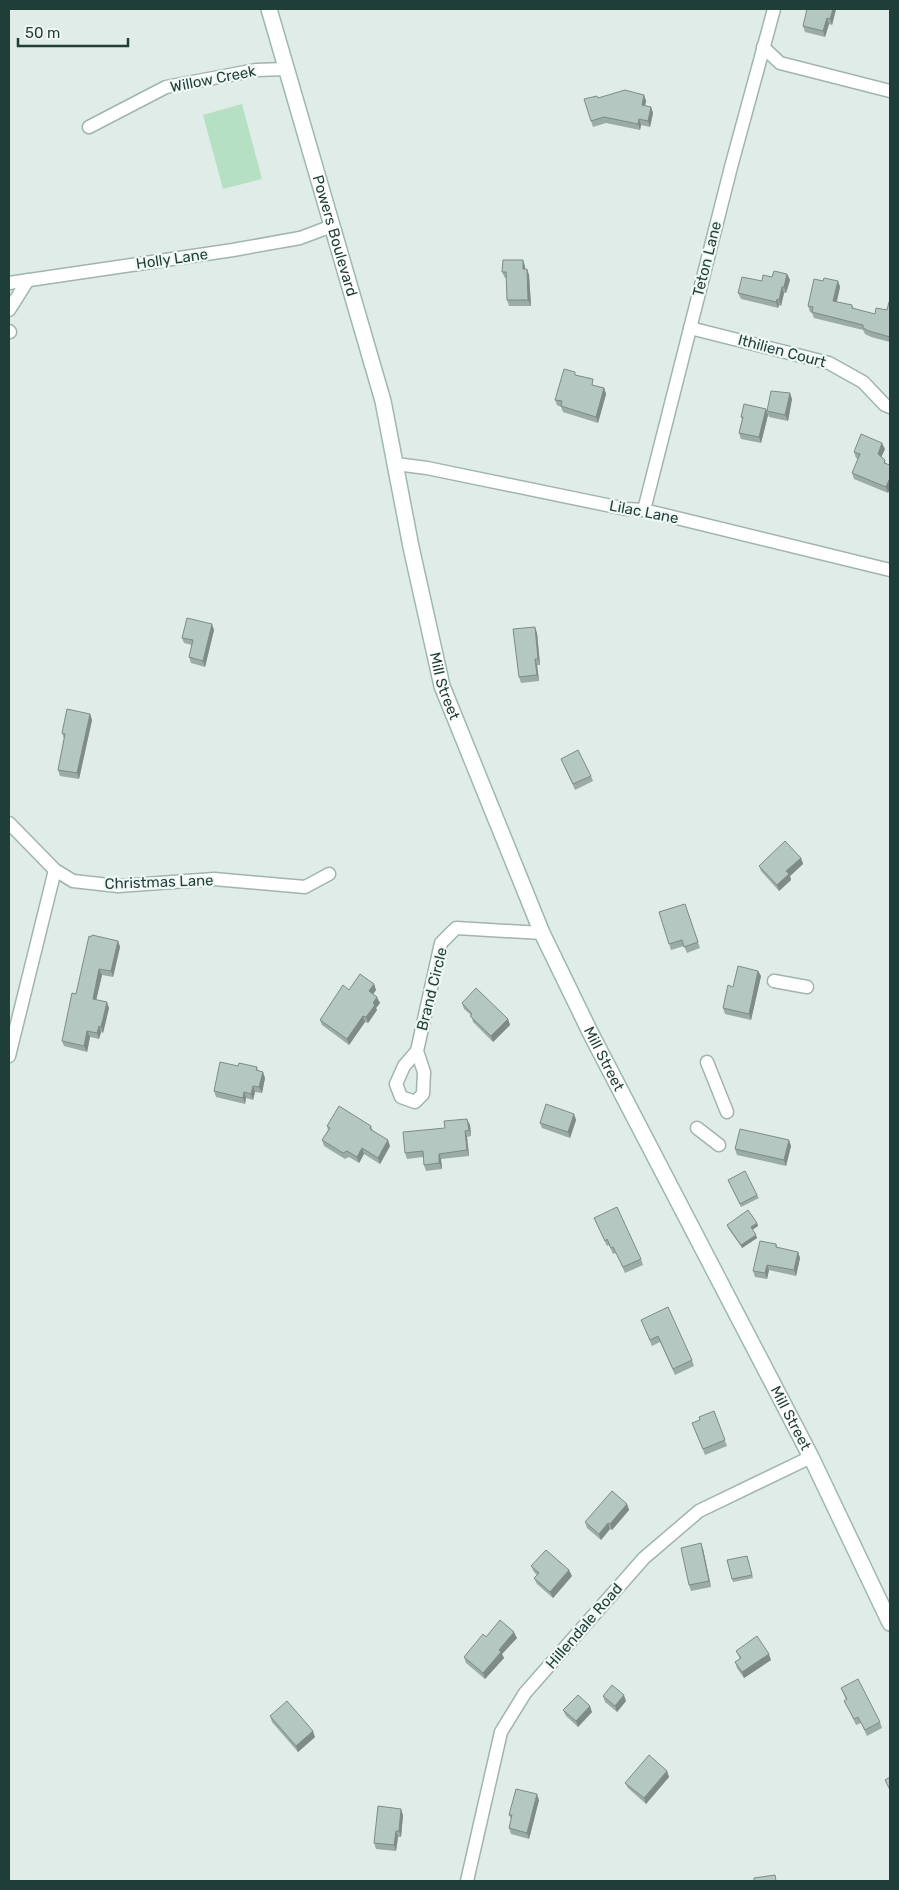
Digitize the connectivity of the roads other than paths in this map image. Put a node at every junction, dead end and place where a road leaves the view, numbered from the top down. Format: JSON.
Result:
{"nodes":[{"id":1,"x":269,"y":9,"type":"edge"},
{"id":2,"x":774,"y":9,"type":"edge"},
{"id":3,"x":763,"y":47,"type":"junction"},
{"id":4,"x":286,"y":69,"type":"junction"},
{"id":5,"x":890,"y":91,"type":"edge"},
{"id":6,"x":89,"y":127,"type":"dead end"},
{"id":7,"x":332,"y":226,"type":"junction"},
{"id":8,"x":28,"y":280,"type":"junction"},
{"id":9,"x":9,"y":283,"type":"edge"},
{"id":10,"x":9,"y":310,"type":"edge"},
{"id":11,"x":690,"y":328,"type":"junction"},
{"id":12,"x":890,"y":407,"type":"edge"},
{"id":13,"x":396,"y":464,"type":"junction"},
{"id":14,"x":644,"y":510,"type":"junction"},
{"id":15,"x":890,"y":570,"type":"edge"},
{"id":16,"x":9,"y":823,"type":"edge"},
{"id":17,"x":55,"y":870,"type":"junction"},
{"id":18,"x":329,"y":874,"type":"dead end"},
{"id":19,"x":542,"y":932,"type":"junction"},
{"id":20,"x":774,"y":981,"type":"dead end"},
{"id":21,"x":807,"y":987,"type":"dead end"},
{"id":22,"x":417,"y":1051,"type":"dead end"},
{"id":23,"x":9,"y":1056,"type":"edge"},
{"id":24,"x":707,"y":1062,"type":"dead end"},
{"id":25,"x":727,"y":1112,"type":"dead end"},
{"id":26,"x":697,"y":1128,"type":"dead end"},
{"id":27,"x":719,"y":1145,"type":"dead end"},
{"id":28,"x":811,"y":1457,"type":"junction"},
{"id":29,"x":890,"y":1623,"type":"edge"},
{"id":30,"x":468,"y":1881,"type":"edge"}],
"edges":[{"from":1,"to":4,"type":"main road","name":"Powers Boulevard"},
{"from":2,"to":3,"type":"street","name":"Teton Lane"},
{"from":3,"to":5,"type":"street"},
{"from":3,"to":11,"type":"street","name":"Teton Lane"},
{"from":4,"to":6,"type":"street","name":"Willow Creek"},
{"from":4,"to":7,"type":"main road","name":"Powers Boulevard"},
{"from":7,"to":8,"type":"street","name":"Holly Lane"},
{"from":7,"to":13,"type":"main road","name":"Powers Boulevard"},
{"from":8,"to":9,"type":"street","name":"Holly Lane"},
{"from":8,"to":10,"type":"street"},
{"from":11,"to":12,"type":"street","name":"Ithilien Court"},
{"from":11,"to":14,"type":"street","name":"Teton Lane"},
{"from":13,"to":14,"type":"street","name":"Lilac Lane"},
{"from":13,"to":19,"type":"main road","name":"Mill Street"},
{"from":14,"to":15,"type":"street","name":"Lilac Lane"},
{"from":16,"to":17,"type":"street","name":"Christmas Lane"},
{"from":17,"to":18,"type":"street","name":"Christmas Lane"},
{"from":17,"to":23,"type":"street"},
{"from":19,"to":22,"type":"street","name":"Brand Circle"},
{"from":19,"to":28,"type":"main road","name":"Mill Street"},
{"from":20,"to":21,"type":"street"},
{"from":24,"to":25,"type":"street"},
{"from":26,"to":27,"type":"street"},
{"from":28,"to":29,"type":"main road","name":"Mill Street"},
{"from":28,"to":30,"type":"street","name":"Hillendale Road"}]}
